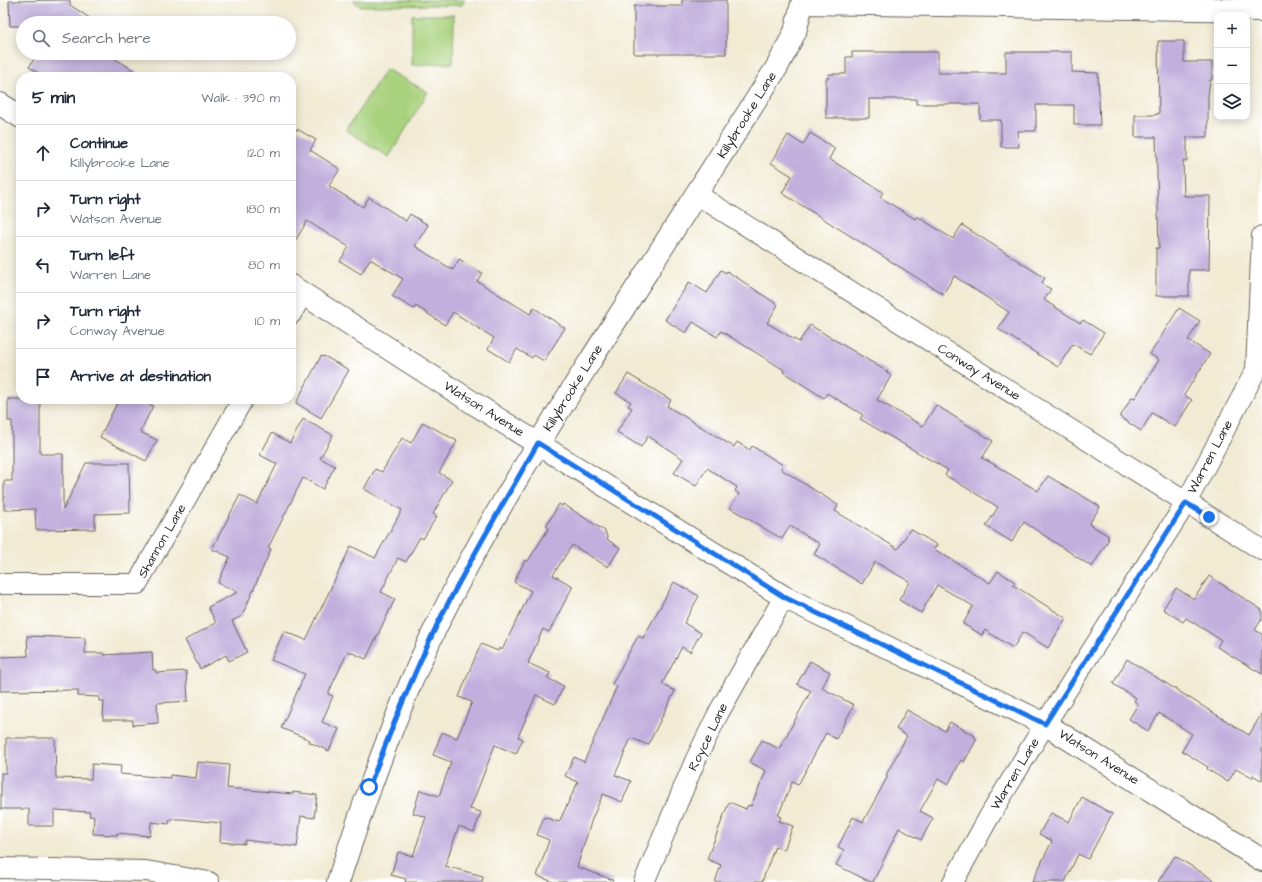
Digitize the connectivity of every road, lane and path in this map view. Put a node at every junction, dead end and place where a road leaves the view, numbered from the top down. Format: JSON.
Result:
{"nodes":[{"id":1,"x":803,"y":1,"type":"edge"},
{"id":2,"x":1262,"y":10,"type":"edge"},
{"id":3,"x":0,"y":104,"type":"edge"},
{"id":4,"x":16,"y":114,"type":"edge"},
{"id":5,"x":696,"y":194,"type":"junction"},
{"id":6,"x":1262,"y":236,"type":"edge"},
{"id":7,"x":297,"y":290,"type":"edge"},
{"id":8,"x":240,"y":404,"type":"edge"},
{"id":9,"x":538,"y":443,"type":"junction"},
{"id":10,"x":1186,"y":503,"type":"junction"},
{"id":11,"x":1262,"y":550,"type":"edge"},
{"id":12,"x":0,"y":584,"type":"edge"},
{"id":13,"x":784,"y":597,"type":"junction"},
{"id":14,"x":1045,"y":724,"type":"junction"},
{"id":15,"x":1262,"y":860,"type":"edge"},
{"id":16,"x":0,"y":868,"type":"edge"},
{"id":17,"x":209,"y":882,"type":"edge"},
{"id":18,"x":338,"y":882,"type":"edge"},
{"id":19,"x":644,"y":882,"type":"edge"},
{"id":20,"x":953,"y":882,"type":"edge"}],
"edges":[{"from":1,"to":2,"type":"street"},
{"from":1,"to":5,"type":"street","name":"Killybrooke Lane"},
{"from":3,"to":4,"type":"street"},
{"from":5,"to":9,"type":"street","name":"Killybrooke Lane"},
{"from":5,"to":10,"type":"street","name":"Conway Avenue"},
{"from":6,"to":10,"type":"street","name":"Warren Lane"},
{"from":7,"to":9,"type":"street","name":"Watson Avenue"},
{"from":8,"to":12,"type":"street","name":"Shannon Lane"},
{"from":9,"to":13,"type":"street","name":"Watson Avenue"},
{"from":9,"to":18,"type":"street","name":"Killybrooke Lane"},
{"from":10,"to":11,"type":"street","name":"Conway Avenue"},
{"from":10,"to":14,"type":"street","name":"Warren Lane"},
{"from":13,"to":14,"type":"street","name":"Watson Avenue"},
{"from":13,"to":19,"type":"street","name":"Royce Lane"},
{"from":14,"to":15,"type":"street","name":"Watson Avenue"},
{"from":14,"to":20,"type":"street","name":"Warren Lane"},
{"from":16,"to":17,"type":"street"}]}
